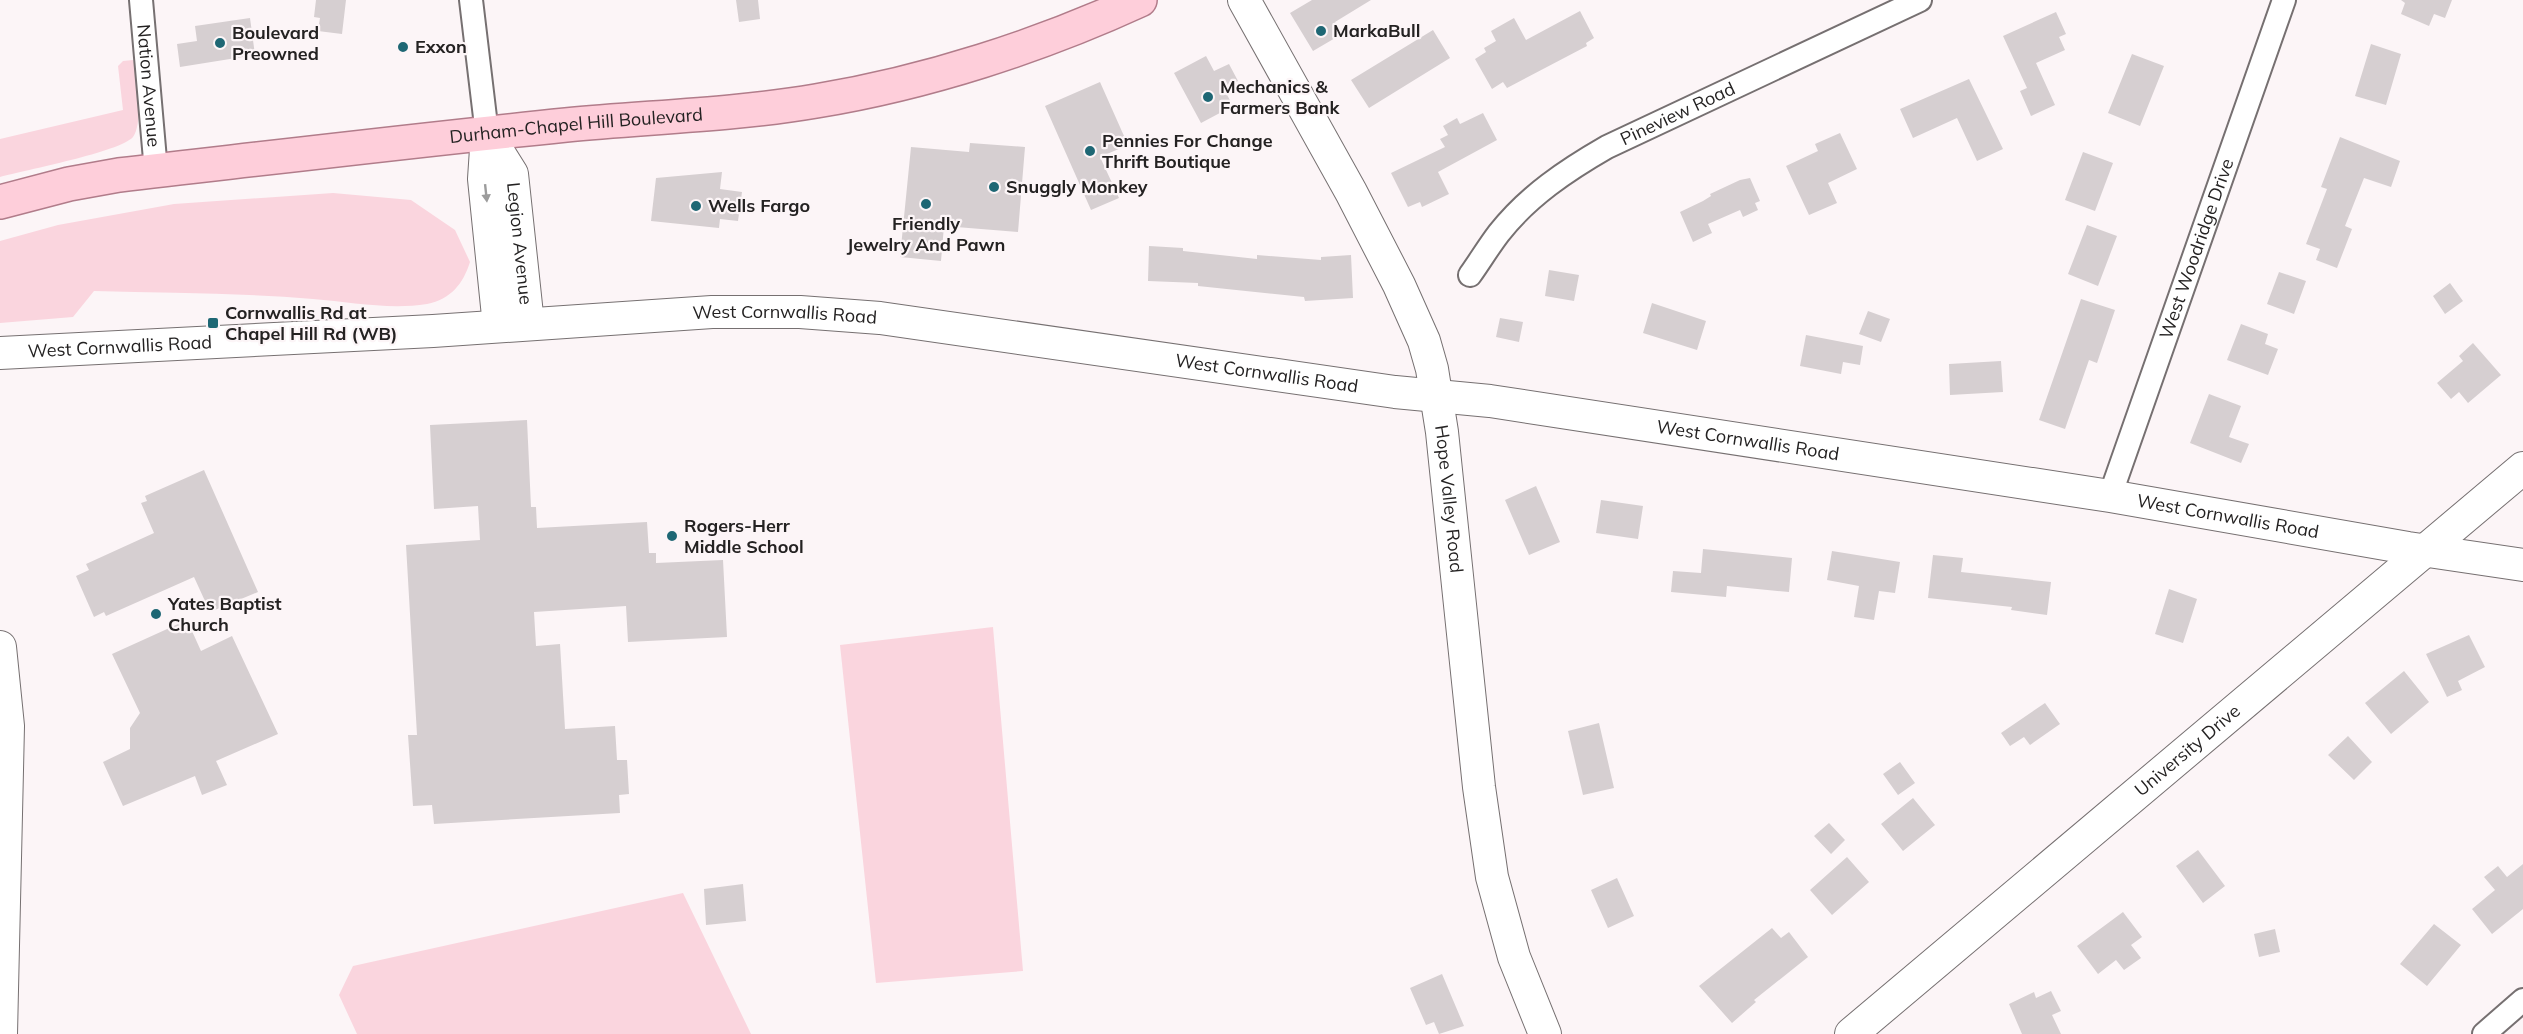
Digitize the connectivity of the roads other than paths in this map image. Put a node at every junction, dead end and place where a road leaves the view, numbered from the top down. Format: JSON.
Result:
{"nodes":[{"id":1,"x":141,"y":0,"type":"edge"},
{"id":2,"x":471,"y":0,"type":"edge"},
{"id":3,"x":1140,"y":0,"type":"edge"},
{"id":4,"x":1244,"y":0,"type":"edge"},
{"id":5,"x":1920,"y":0,"type":"edge"},
{"id":6,"x":2284,"y":0,"type":"edge"},
{"id":7,"x":487,"y":134,"type":"junction"},
{"id":8,"x":156,"y":171,"type":"junction"},
{"id":9,"x":0,"y":202,"type":"edge"},
{"id":10,"x":1470,"y":275,"type":"dead end"},
{"id":11,"x":513,"y":325,"type":"junction"},
{"id":12,"x":0,"y":354,"type":"edge"},
{"id":13,"x":1437,"y":396,"type":"junction"},
{"id":14,"x":2523,"y":468,"type":"edge"},
{"id":15,"x":2110,"y":496,"type":"junction"},
{"id":16,"x":2426,"y":551,"type":"junction"},
{"id":17,"x":2523,"y":565,"type":"edge"},
{"id":18,"x":0,"y":647,"type":"edge"},
{"id":19,"x":4,"y":756,"type":"edge"},
{"id":20,"x":2523,"y":1000,"type":"edge"},
{"id":21,"x":1,"y":1034,"type":"edge"},
{"id":22,"x":1545,"y":1034,"type":"edge"},
{"id":23,"x":1851,"y":1034,"type":"edge"},
{"id":24,"x":2484,"y":1034,"type":"edge"}],
"edges":[{"from":1,"to":8,"type":"street","name":"Nation Avenue"},
{"from":2,"to":7,"type":"street","name":"Legion Avenue"},
{"from":3,"to":7,"type":"main road","name":"Durham-Chapel Hill Boulevard"},
{"from":4,"to":13,"type":"street","name":"Hope Valley Road"},
{"from":5,"to":10,"type":"street","name":"Pineview Road"},
{"from":6,"to":15,"type":"street","name":"West Woodridge Drive"},
{"from":7,"to":8,"type":"main road","name":"Durham-Chapel Hill Boulevard"},
{"from":7,"to":11,"type":"street","name":"Legion Avenue"},
{"from":8,"to":9,"type":"main road","name":"Durham-Chapel Hill Boulevard"},
{"from":11,"to":12,"type":"street","name":"West Cornwallis Road"},
{"from":11,"to":13,"type":"street","name":"West Cornwallis Road"},
{"from":13,"to":15,"type":"street","name":"West Cornwallis Road"},
{"from":13,"to":22,"type":"street","name":"Hope Valley Road"},
{"from":14,"to":16,"type":"street","name":"University Drive"},
{"from":15,"to":16,"type":"street","name":"West Cornwallis Road"},
{"from":16,"to":17,"type":"street","name":"West Cornwallis Road"},
{"from":16,"to":23,"type":"street","name":"University Drive"},
{"from":18,"to":19,"type":"street"},
{"from":19,"to":21,"type":"street"},
{"from":20,"to":24,"type":"street"}]}
